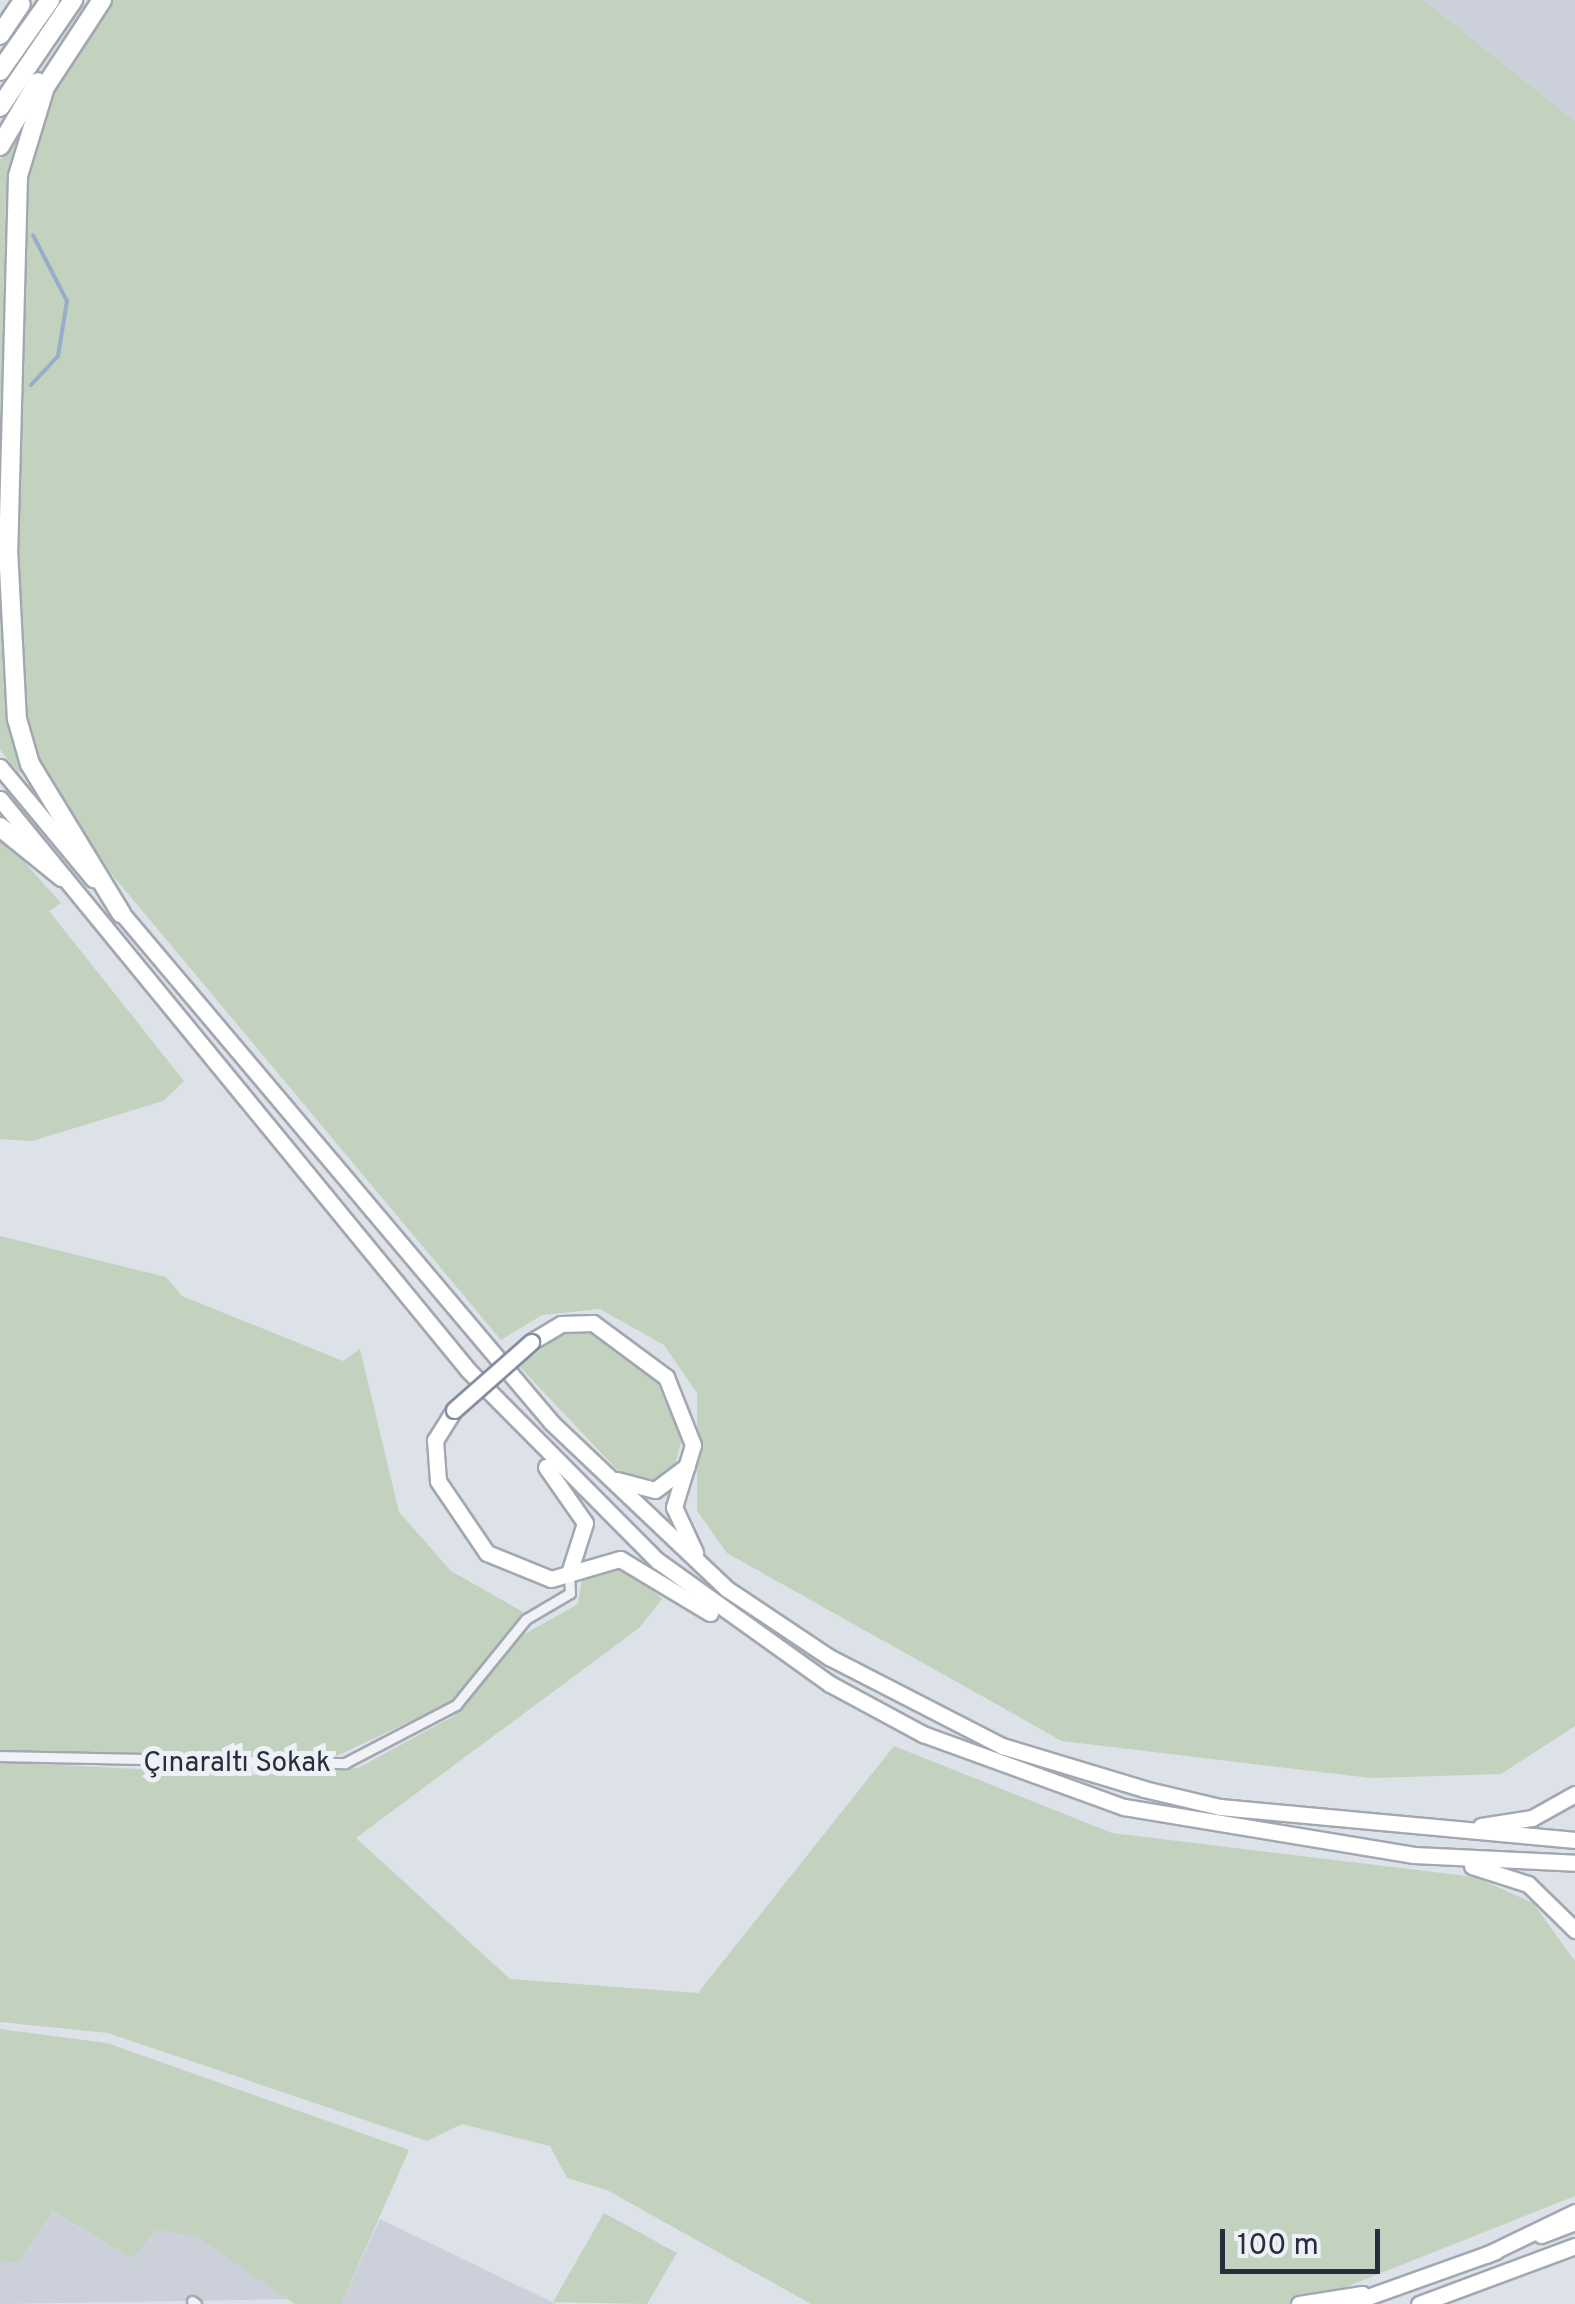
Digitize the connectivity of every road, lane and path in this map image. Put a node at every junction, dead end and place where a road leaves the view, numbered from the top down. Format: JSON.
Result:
{"nodes":[{"id":1,"x":50,"y":0,"type":"edge"},
{"id":2,"x":72,"y":0,"type":"edge"},
{"id":3,"x":100,"y":0,"type":"edge"},
{"id":4,"x":23,"y":2,"type":"edge"},
{"id":5,"x":0,"y":26,"type":"edge"},
{"id":6,"x":0,"y":35,"type":"edge"},
{"id":7,"x":0,"y":71,"type":"edge"},
{"id":8,"x":0,"y":107,"type":"edge"},
{"id":9,"x":0,"y":146,"type":"edge"},
{"id":10,"x":0,"y":767,"type":"edge"},
{"id":11,"x":0,"y":799,"type":"edge"},
{"id":12,"x":0,"y":827,"type":"edge"},
{"id":13,"x":62,"y":877,"type":"junction"},
{"id":14,"x":121,"y":914,"type":"junction"},
{"id":15,"x":468,"y":1370,"type":"junction"},
{"id":16,"x":552,"y":1423,"type":"junction"},
{"id":17,"x":690,"y":1463,"type":"junction"},
{"id":18,"x":569,"y":1573,"type":"junction"},
{"id":19,"x":728,"y":1589,"type":"junction"},
{"id":20,"x":830,"y":1684,"type":"junction"},
{"id":21,"x":0,"y":1756,"type":"edge"},
{"id":22,"x":1575,"y":1794,"type":"edge"},
{"id":23,"x":1414,"y":1828,"type":"junction"},
{"id":24,"x":1575,"y":1840,"type":"edge"},
{"id":25,"x":1414,"y":1855,"type":"junction"},
{"id":26,"x":1575,"y":1863,"type":"edge"},
{"id":27,"x":1575,"y":1930,"type":"edge"},
{"id":28,"x":1575,"y":2212,"type":"edge"},
{"id":29,"x":1575,"y":2222,"type":"edge"},
{"id":30,"x":1575,"y":2246,"type":"edge"},
{"id":31,"x":1486,"y":2255,"type":"junction"},
{"id":32,"x":1376,"y":2294,"type":"junction"},
{"id":33,"x":1299,"y":2304,"type":"edge"},
{"id":34,"x":1348,"y":2304,"type":"edge"},
{"id":35,"x":1419,"y":2304,"type":"edge"}],
"edges":[{"from":1,"to":7,"type":"highway"},
{"from":2,"to":8,"type":"highway"},
{"from":3,"to":9,"type":"highway"},
{"from":3,"to":14,"type":"highway"},
{"from":4,"to":5,"type":"highway"},
{"from":4,"to":6,"type":"highway"},
{"from":10,"to":14,"type":"main road"},
{"from":11,"to":13,"type":"main road"},
{"from":12,"to":13,"type":"highway"},
{"from":13,"to":15,"type":"main road"},
{"from":14,"to":16,"type":"main road"},
{"from":15,"to":18,"type":"main road"},
{"from":15,"to":20,"type":"main road"},
{"from":16,"to":17,"type":"main road"},
{"from":16,"to":19,"type":"main road"},
{"from":17,"to":18,"type":"main road","bridge":true},
{"from":17,"to":19,"type":"main road"},
{"from":18,"to":20,"type":"main road"},
{"from":18,"to":21,"type":"street","name":"Çınaraltı Sokak"},
{"from":19,"to":23,"type":"main road"},
{"from":20,"to":25,"type":"main road"},
{"from":22,"to":23,"type":"main road"},
{"from":23,"to":24,"type":"main road"},
{"from":25,"to":26,"type":"main road"},
{"from":25,"to":27,"type":"main road"},
{"from":28,"to":31,"type":"main road"},
{"from":29,"to":31,"type":"main road"},
{"from":30,"to":35,"type":"main road"},
{"from":31,"to":32,"type":"main road"},
{"from":32,"to":33,"type":"main road"},
{"from":32,"to":34,"type":"main road"}]}
